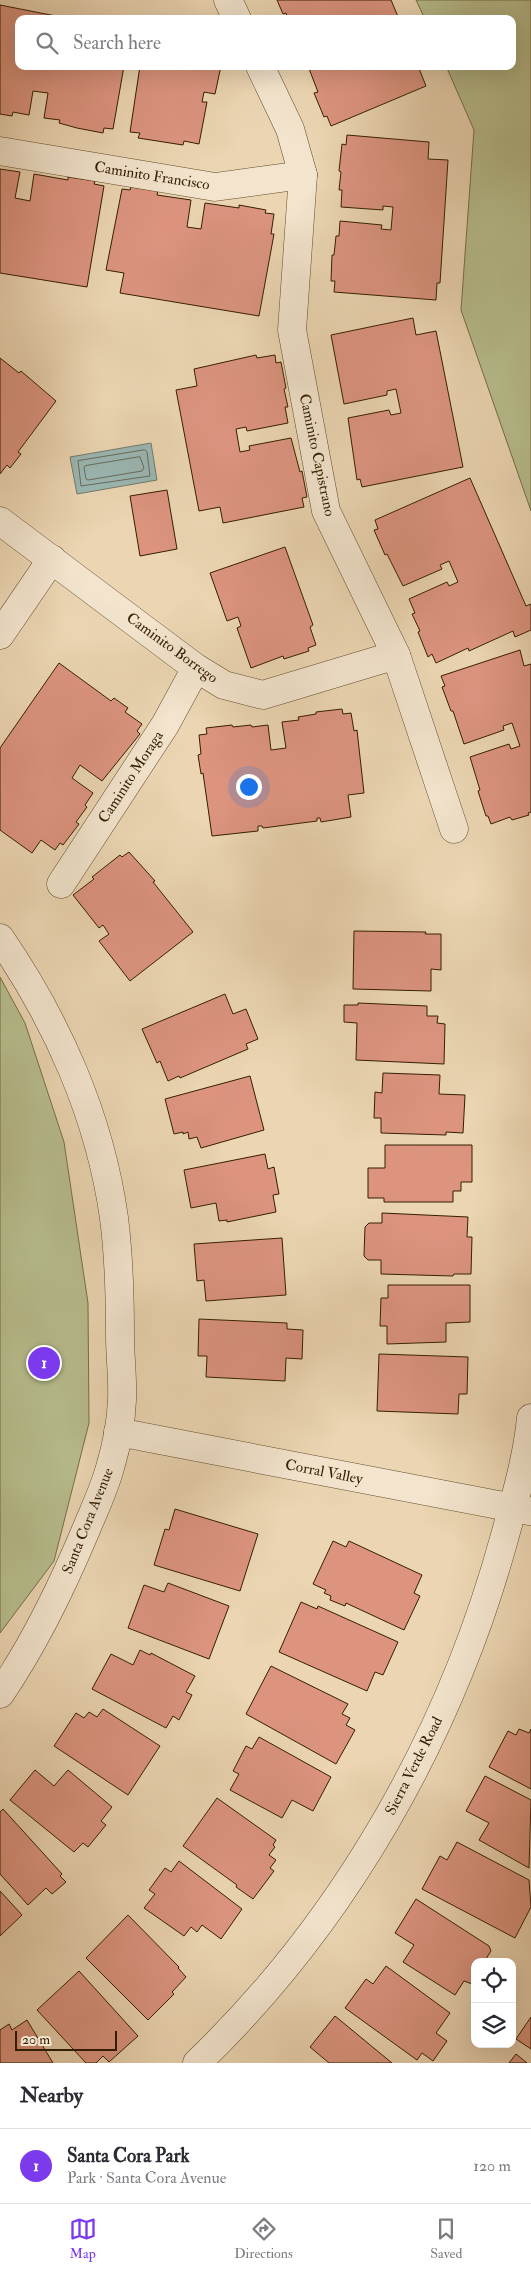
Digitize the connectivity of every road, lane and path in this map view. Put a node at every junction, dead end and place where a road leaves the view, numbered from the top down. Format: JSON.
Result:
{"nodes":[{"id":1,"x":228,"y":0,"type":"edge"},
{"id":2,"x":235,"y":15,"type":"edge"},
{"id":3,"x":262,"y":70,"type":"edge"},
{"id":4,"x":0,"y":151,"type":"edge"},
{"id":5,"x":304,"y":175,"type":"junction"},
{"id":6,"x":0,"y":521,"type":"edge"},
{"id":7,"x":52,"y":559,"type":"junction"},
{"id":8,"x":0,"y":635,"type":"edge"},
{"id":9,"x":396,"y":655,"type":"junction"},
{"id":10,"x":196,"y":668,"type":"junction"},
{"id":11,"x":454,"y":829,"type":"dead end"},
{"id":12,"x":61,"y":884,"type":"dead end"},
{"id":13,"x":0,"y":938,"type":"edge"},
{"id":14,"x":531,"y":1418,"type":"edge"},
{"id":15,"x":118,"y":1432,"type":"junction"},
{"id":16,"x":522,"y":1510,"type":"edge"},
{"id":17,"x":0,"y":1694,"type":"edge"},
{"id":18,"x":197,"y":2063,"type":"edge"}],
"edges":[{"from":1,"to":2,"type":"street"},
{"from":3,"to":5,"type":"street","name":"Caminito Capistrano"},
{"from":4,"to":5,"type":"street","name":"Caminito Francisco"},
{"from":5,"to":9,"type":"street","name":"Caminito Capistrano"},
{"from":6,"to":7,"type":"street","name":"Caminito Borrego"},
{"from":7,"to":8,"type":"street"},
{"from":7,"to":10,"type":"street","name":"Caminito Borrego"},
{"from":9,"to":10,"type":"street","name":"Caminito Borrego"},
{"from":9,"to":11,"type":"street","name":"Caminito Capistrano"},
{"from":10,"to":12,"type":"street","name":"Caminito Moraga"},
{"from":13,"to":15,"type":"street","name":"Santa Cora Avenue"},
{"from":14,"to":16,"type":"street","name":"Sierra Verde Road"},
{"from":15,"to":16,"type":"street","name":"Corral Valley"},
{"from":15,"to":17,"type":"street","name":"Santa Cora Avenue"},
{"from":16,"to":18,"type":"street","name":"Sierra Verde Road"}]}
